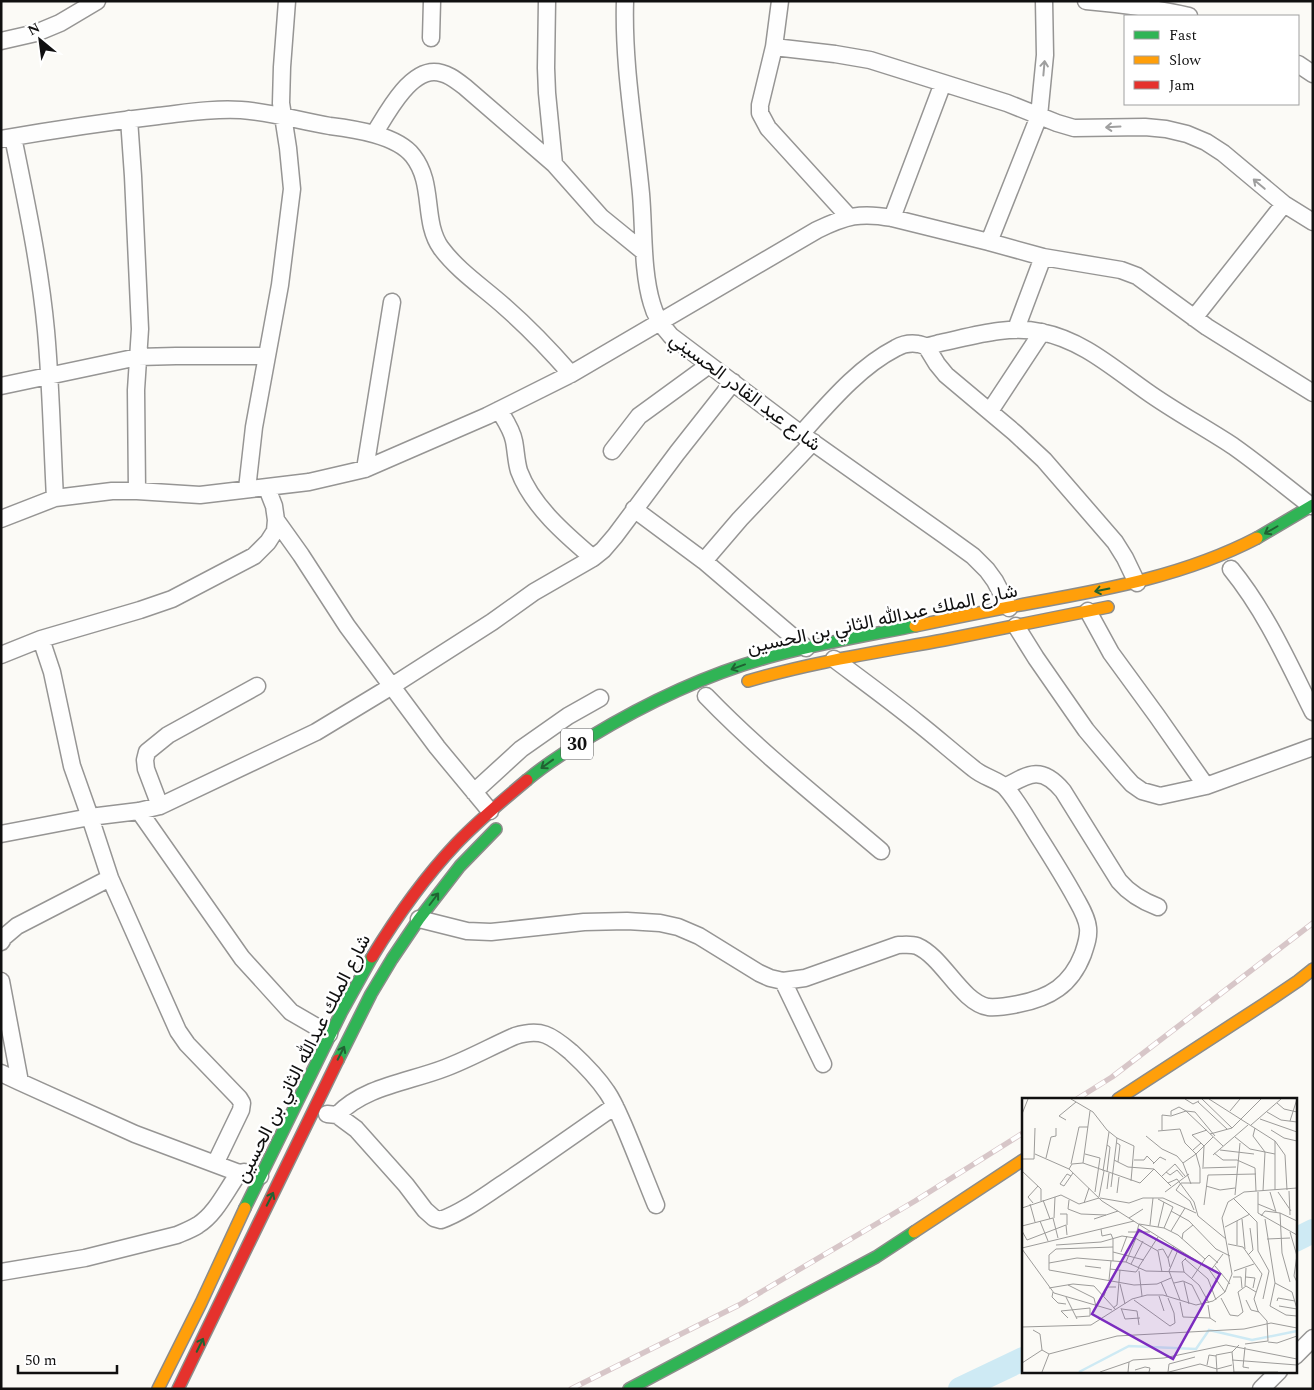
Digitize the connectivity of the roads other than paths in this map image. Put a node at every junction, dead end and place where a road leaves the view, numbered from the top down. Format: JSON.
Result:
{"nodes":[{"id":1,"x":97,"y":1,"type":"edge"},
{"id":2,"x":287,"y":1,"type":"edge"},
{"id":3,"x":432,"y":1,"type":"edge"},
{"id":4,"x":547,"y":1,"type":"edge"},
{"id":5,"x":624,"y":1,"type":"edge"},
{"id":6,"x":780,"y":1,"type":"edge"},
{"id":7,"x":1044,"y":1,"type":"edge"},
{"id":8,"x":1086,"y":1,"type":"edge"},
{"id":9,"x":1180,"y":10,"type":"edge"},
{"id":10,"x":431,"y":38,"type":"dead end"},
{"id":11,"x":1,"y":42,"type":"edge"},
{"id":12,"x":774,"y":47,"type":"junction"},
{"id":13,"x":1299,"y":65,"type":"edge"},
{"id":14,"x":1313,"y":74,"type":"edge"},
{"id":15,"x":943,"y":84,"type":"junction"},
{"id":16,"x":1039,"y":116,"type":"junction"},
{"id":17,"x":283,"y":117,"type":"junction"},
{"id":18,"x":129,"y":120,"type":"junction"},
{"id":19,"x":374,"y":134,"type":"junction"},
{"id":20,"x":7,"y":138,"type":"edge"},
{"id":21,"x":554,"y":164,"type":"junction"},
{"id":22,"x":1284,"y":204,"type":"junction"},
{"id":23,"x":849,"y":217,"type":"junction"},
{"id":24,"x":892,"y":218,"type":"junction"},
{"id":25,"x":1313,"y":222,"type":"edge"},
{"id":26,"x":989,"y":242,"type":"junction"},
{"id":27,"x":644,"y":252,"type":"junction"},
{"id":28,"x":1043,"y":257,"type":"junction"},
{"id":29,"x":392,"y":302,"type":"dead end"},
{"id":30,"x":1194,"y":318,"type":"junction"},
{"id":31,"x":659,"y":321,"type":"junction"},
{"id":32,"x":1016,"y":329,"type":"junction"},
{"id":33,"x":1042,"y":332,"type":"junction"},
{"id":34,"x":926,"y":346,"type":"junction"},
{"id":35,"x":267,"y":356,"type":"junction"},
{"id":36,"x":138,"y":357,"type":"junction"},
{"id":37,"x":709,"y":365,"type":"junction"},
{"id":38,"x":571,"y":374,"type":"junction"},
{"id":39,"x":49,"y":376,"type":"junction"},
{"id":40,"x":733,"y":382,"type":"junction"},
{"id":41,"x":1,"y":386,"type":"edge"},
{"id":42,"x":1313,"y":393,"type":"edge"},
{"id":43,"x":499,"y":410,"type":"junction"},
{"id":44,"x":990,"y":411,"type":"junction"},
{"id":45,"x":807,"y":438,"type":"junction"},
{"id":46,"x":612,"y":451,"type":"dead end"},
{"id":47,"x":365,"y":469,"type":"junction"},
{"id":48,"x":267,"y":488,"type":"junction"},
{"id":49,"x":247,"y":489,"type":"junction"},
{"id":50,"x":137,"y":491,"type":"junction"},
{"id":51,"x":55,"y":498,"type":"junction"},
{"id":52,"x":1312,"y":506,"type":"edge"},
{"id":53,"x":634,"y":509,"type":"junction"},
{"id":54,"x":1,"y":519,"type":"edge"},
{"id":55,"x":276,"y":520,"type":"junction"},
{"id":56,"x":593,"y":558,"type":"junction"},
{"id":57,"x":704,"y":561,"type":"junction"},
{"id":58,"x":1231,"y":568,"type":"dead end"},
{"id":59,"x":1137,"y":583,"type":"junction"},
{"id":60,"x":1119,"y":604,"type":"dead end"},
{"id":61,"x":1009,"y":608,"type":"junction"},
{"id":62,"x":1088,"y":611,"type":"junction"},
{"id":63,"x":1016,"y":626,"type":"junction"},
{"id":64,"x":40,"y":639,"type":"junction"},
{"id":65,"x":806,"y":648,"type":"junction"},
{"id":66,"x":1,"y":655,"type":"edge"},
{"id":67,"x":834,"y":659,"type":"junction"},
{"id":68,"x":257,"y":686,"type":"dead end"},
{"id":69,"x":392,"y":686,"type":"junction"},
{"id":70,"x":736,"y":686,"type":"dead end"},
{"id":71,"x":708,"y":695,"type":"dead end"},
{"id":72,"x":600,"y":698,"type":"dead end"},
{"id":73,"x":1313,"y":712,"type":"edge"},
{"id":74,"x":1313,"y":747,"type":"edge"},
{"id":75,"x":1005,"y":786,"type":"junction"},
{"id":76,"x":1206,"y":786,"type":"junction"},
{"id":77,"x":474,"y":792,"type":"junction"},
{"id":78,"x":160,"y":806,"type":"junction"},
{"id":79,"x":139,"y":811,"type":"junction"},
{"id":80,"x":490,"y":811,"type":"junction"},
{"id":81,"x":90,"y":818,"type":"junction"},
{"id":82,"x":502,"y":822,"type":"dead end"},
{"id":83,"x":1,"y":834,"type":"edge"},
{"id":84,"x":881,"y":850,"type":"dead end"},
{"id":85,"x":110,"y":878,"type":"junction"},
{"id":86,"x":1158,"y":907,"type":"dead end"},
{"id":87,"x":419,"y":919,"type":"junction"},
{"id":88,"x":1,"y":942,"type":"edge"},
{"id":89,"x":1313,"y":969,"type":"edge"},
{"id":90,"x":1,"y":981,"type":"edge"},
{"id":91,"x":783,"y":981,"type":"junction"},
{"id":92,"x":329,"y":1034,"type":"junction"},
{"id":93,"x":823,"y":1064,"type":"dead end"},
{"id":94,"x":1,"y":1073,"type":"edge"},
{"id":95,"x":20,"y":1082,"type":"junction"},
{"id":96,"x":1120,"y":1098,"type":"edge"},
{"id":97,"x":615,"y":1106,"type":"junction"},
{"id":98,"x":312,"y":1111,"type":"junction"},
{"id":99,"x":337,"y":1115,"type":"junction"},
{"id":100,"x":1022,"y":1161,"type":"edge"},
{"id":101,"x":215,"y":1164,"type":"junction"},
{"id":102,"x":240,"y":1173,"type":"junction"},
{"id":103,"x":260,"y":1176,"type":"junction"},
{"id":104,"x":656,"y":1205,"type":"dead end"},
{"id":105,"x":1,"y":1272,"type":"edge"},
{"id":106,"x":1313,"y":1338,"type":"edge"},
{"id":107,"x":1296,"y":1355,"type":"edge"},
{"id":108,"x":1278,"y":1372,"type":"edge"},
{"id":109,"x":158,"y":1389,"type":"edge"},
{"id":110,"x":178,"y":1389,"type":"edge"},
{"id":111,"x":629,"y":1389,"type":"edge"},
{"id":112,"x":1261,"y":1389,"type":"edge"}],
"edges":[{"from":1,"to":11,"type":"street"},
{"from":2,"to":17,"type":"street"},
{"from":3,"to":10,"type":"street"},
{"from":4,"to":21,"type":"street"},
{"from":5,"to":27,"type":"street","name":"شارع عبد القادر الحسيني"},
{"from":6,"to":12,"type":"street"},
{"from":16,"to":7,"type":"street","one_way":true},
{"from":8,"to":9,"type":"street"},
{"from":12,"to":15,"type":"street"},
{"from":12,"to":23,"type":"street"},
{"from":13,"to":14,"type":"street"},
{"from":15,"to":16,"type":"street"},
{"from":15,"to":24,"type":"street"},
{"from":22,"to":16,"type":"street","one_way":true},
{"from":16,"to":26,"type":"street"},
{"from":17,"to":18,"type":"street"},
{"from":17,"to":19,"type":"street"},
{"from":17,"to":35,"type":"street"},
{"from":18,"to":20,"type":"street"},
{"from":18,"to":36,"type":"street"},
{"from":19,"to":21,"type":"street"},
{"from":19,"to":38,"type":"street"},
{"from":20,"to":39,"type":"street"},
{"from":21,"to":27,"type":"street"},
{"from":22,"to":25,"type":"street"},
{"from":22,"to":30,"type":"street"},
{"from":23,"to":24,"type":"street"},
{"from":23,"to":31,"type":"street"},
{"from":24,"to":26,"type":"street"},
{"from":26,"to":28,"type":"street"},
{"from":27,"to":31,"type":"street","name":"شارع عبد القادر الحسيني"},
{"from":28,"to":30,"type":"street"},
{"from":28,"to":32,"type":"street"},
{"from":29,"to":47,"type":"street"},
{"from":30,"to":42,"type":"street"},
{"from":31,"to":37,"type":"street","name":"شارع عبد القادر الحسيني"},
{"from":31,"to":38,"type":"street"},
{"from":32,"to":33,"type":"street"},
{"from":32,"to":34,"type":"street"},
{"from":33,"to":44,"type":"street"},
{"from":33,"to":52,"type":"street"},
{"from":34,"to":44,"type":"street"},
{"from":34,"to":45,"type":"street"},
{"from":35,"to":36,"type":"street"},
{"from":35,"to":49,"type":"street"},
{"from":36,"to":39,"type":"street"},
{"from":36,"to":50,"type":"street"},
{"from":37,"to":40,"type":"street","name":"شارع عبد القادر الحسيني"},
{"from":37,"to":46,"type":"street"},
{"from":38,"to":43,"type":"street"},
{"from":39,"to":41,"type":"street"},
{"from":39,"to":51,"type":"street"},
{"from":40,"to":45,"type":"street","name":"شارع عبد القادر الحسيني"},
{"from":40,"to":53,"type":"street"},
{"from":43,"to":47,"type":"street"},
{"from":43,"to":56,"type":"street"},
{"from":44,"to":59,"type":"street"},
{"from":45,"to":57,"type":"street"},
{"from":45,"to":61,"type":"street","name":"شارع عبد القادر الحسيني"},
{"from":47,"to":48,"type":"street"},
{"from":48,"to":49,"type":"street"},
{"from":48,"to":55,"type":"street"},
{"from":49,"to":50,"type":"street"},
{"from":50,"to":51,"type":"street"},
{"from":51,"to":54,"type":"street"},
{"from":52,"to":59,"type":"main road","name":"شارع الملك عبدالله الثاني بن الحسين","number":"30","one_way":true},
{"from":53,"to":56,"type":"street"},
{"from":53,"to":57,"type":"street"},
{"from":55,"to":64,"type":"street"},
{"from":55,"to":69,"type":"street"},
{"from":56,"to":69,"type":"street"},
{"from":57,"to":65,"type":"street"},
{"from":58,"to":73,"type":"street"},
{"from":59,"to":61,"type":"main road","name":"شارع الملك عبدالله الثاني بن الحسين","number":"30","one_way":true},
{"from":60,"to":62,"type":"main road","name":"شارع الملك عبدالله الثاني بن الحسين"},
{"from":61,"to":65,"type":"main road","name":"شارع الملك عبدالله الثاني بن الحسين","number":"30"},
{"from":62,"to":63,"type":"main road","name":"شارع الملك عبدالله الثاني بن الحسين"},
{"from":62,"to":76,"type":"street"},
{"from":63,"to":67,"type":"main road","name":"شارع الملك عبدالله الثاني بن الحسين"},
{"from":63,"to":76,"type":"street"},
{"from":64,"to":66,"type":"street"},
{"from":64,"to":81,"type":"street"},
{"from":65,"to":80,"type":"main road","name":"شارع الملك عبدالله الثاني بن الحسين","number":"30","one_way":true},
{"from":67,"to":70,"type":"main road","name":"شارع الملك عبدالله الثاني بن الحسين"},
{"from":67,"to":75,"type":"street"},
{"from":68,"to":78,"type":"street"},
{"from":69,"to":77,"type":"street"},
{"from":69,"to":78,"type":"street"},
{"from":71,"to":84,"type":"street"},
{"from":72,"to":77,"type":"street"},
{"from":74,"to":76,"type":"street"},
{"from":75,"to":86,"type":"street"},
{"from":75,"to":91,"type":"street"},
{"from":77,"to":80,"type":"street"},
{"from":78,"to":79,"type":"street"},
{"from":79,"to":81,"type":"street"},
{"from":79,"to":92,"type":"street"},
{"from":80,"to":92,"type":"main road","name":"شارع الملك عبدالله الثاني بن الحسين","number":"30"},
{"from":81,"to":83,"type":"street"},
{"from":81,"to":85,"type":"street"},
{"from":87,"to":82,"type":"main road","name":"شارع الملك عبدالله الثاني بن الحسين","one_way":true},
{"from":85,"to":88,"type":"street"},
{"from":85,"to":101,"type":"street"},
{"from":87,"to":91,"type":"street"},
{"from":98,"to":87,"type":"main road","name":"شارع الملك عبدالله الثاني بن الحسين","one_way":true},
{"from":89,"to":96,"type":"main road"},
{"from":90,"to":95,"type":"street"},
{"from":91,"to":93,"type":"street"},
{"from":92,"to":103,"type":"main road","name":"شارع الملك عبدالله الثاني بن الحسين","number":"30"},
{"from":94,"to":95,"type":"street"},
{"from":95,"to":101,"type":"street"},
{"from":97,"to":99,"type":"street"},
{"from":97,"to":99,"type":"street"},
{"from":97,"to":104,"type":"street"},
{"from":98,"to":99,"type":"street"},
{"from":110,"to":98,"type":"main road","name":"شارع الملك عبدالله الثاني بن الحسين","one_way":true},
{"from":100,"to":111,"type":"main road"},
{"from":101,"to":102,"type":"street"},
{"from":102,"to":103,"type":"street"},
{"from":102,"to":105,"type":"street"},
{"from":103,"to":109,"type":"main road","name":"شارع الملك عبدالله الثاني بن الحسين","number":"30"},
{"from":106,"to":107,"type":"street"},
{"from":108,"to":112,"type":"street"}]}
